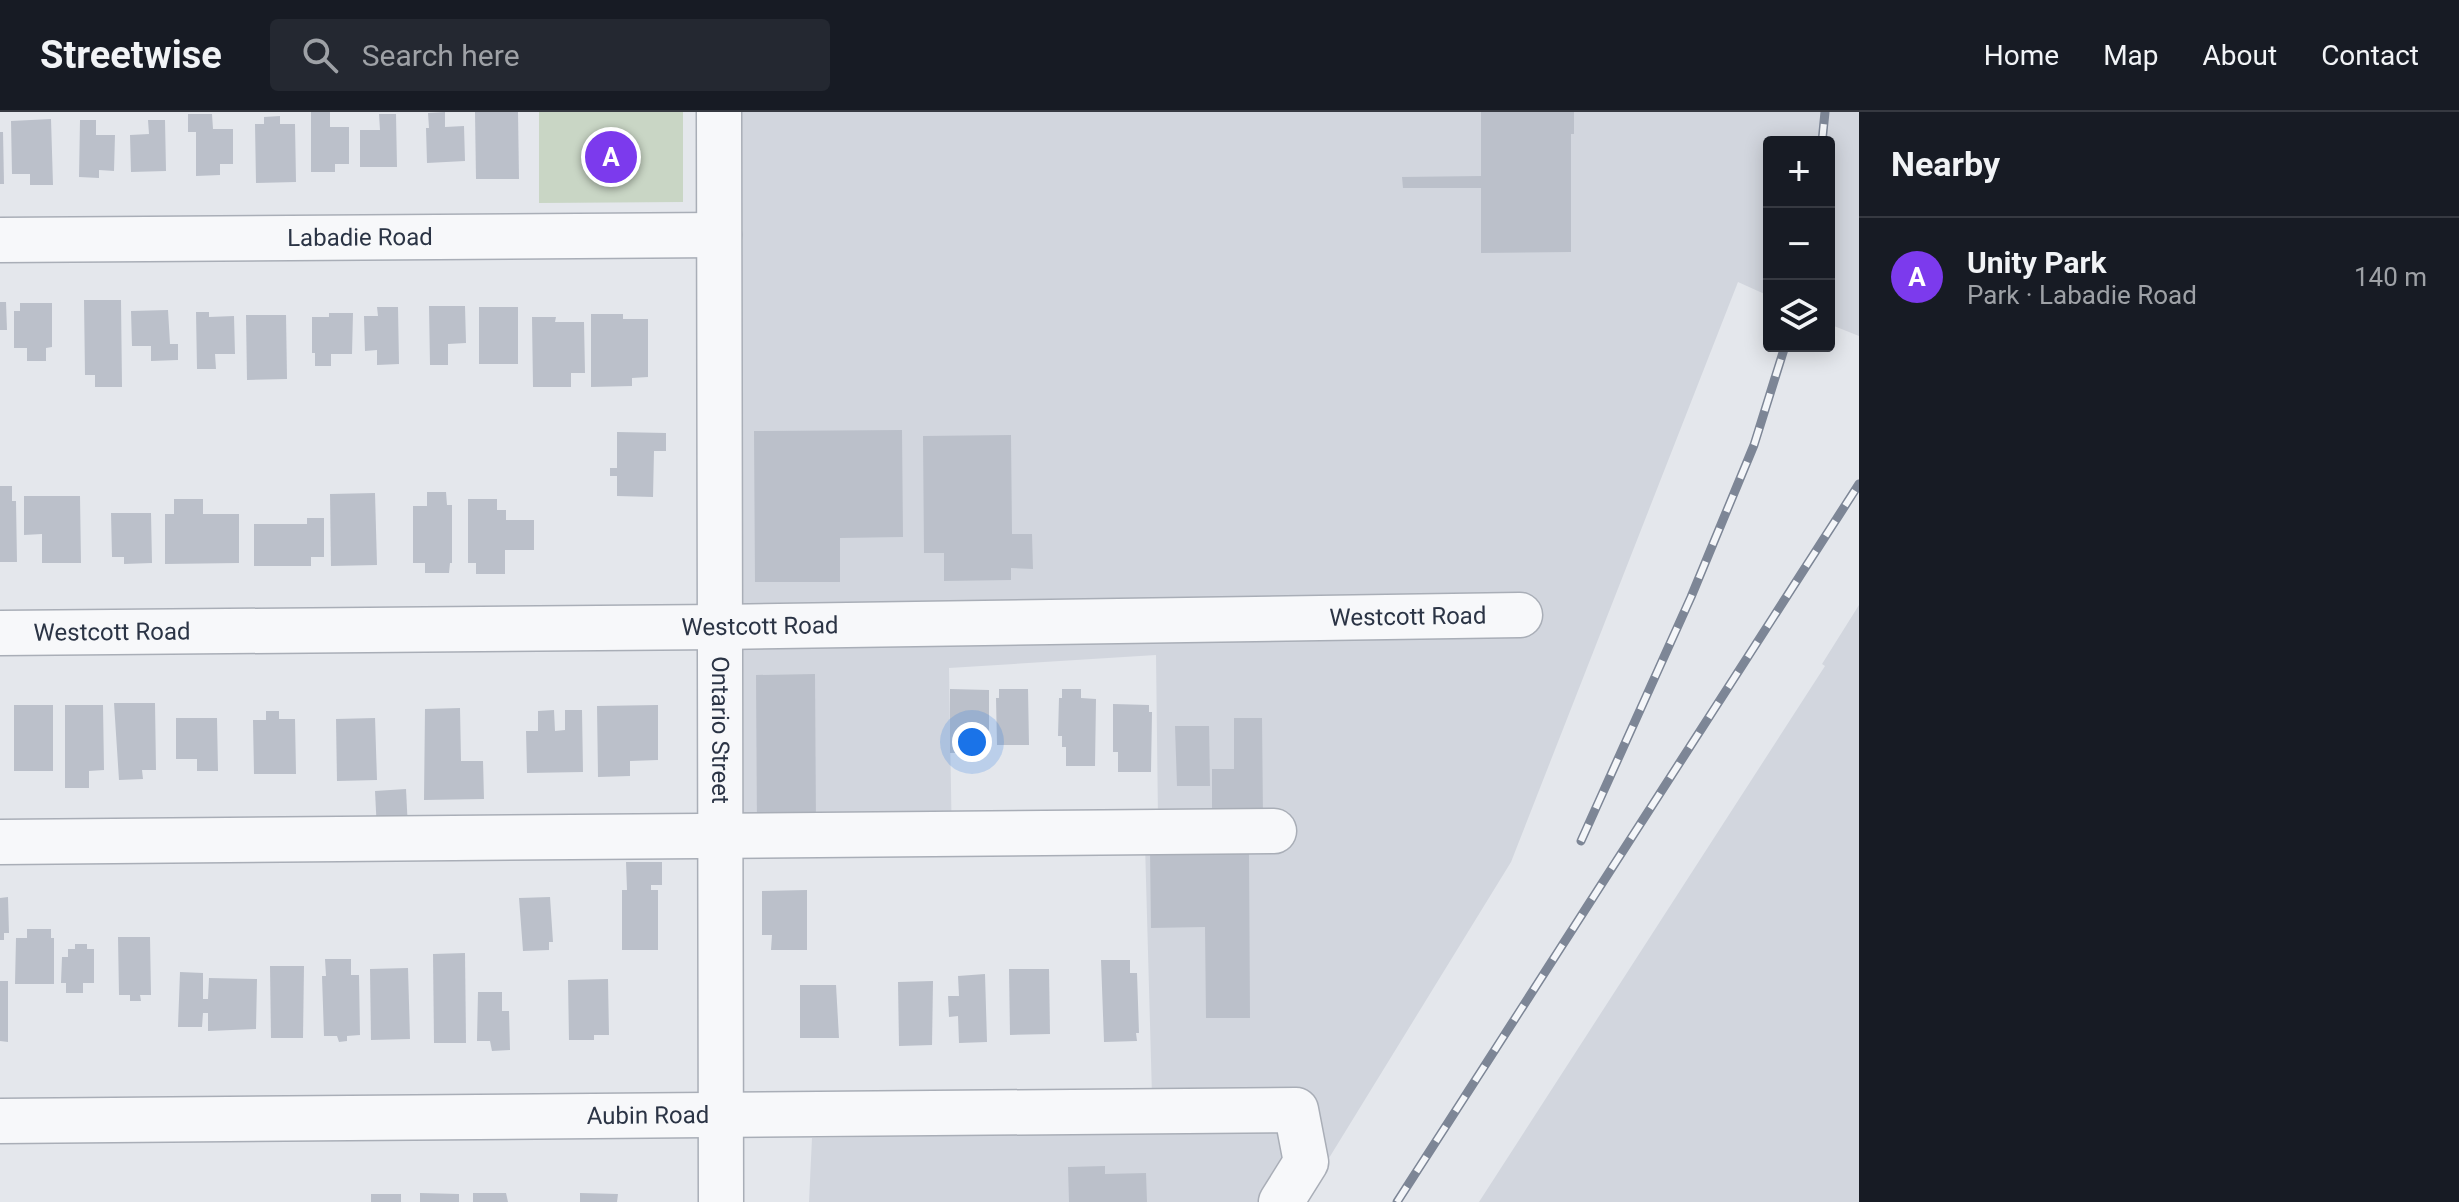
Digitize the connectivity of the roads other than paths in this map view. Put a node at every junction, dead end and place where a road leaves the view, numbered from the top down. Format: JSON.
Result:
{"nodes":[{"id":1,"x":719,"y":112,"type":"edge"},
{"id":2,"x":719,"y":235,"type":"junction"},
{"id":3,"x":0,"y":240,"type":"edge"},
{"id":4,"x":1520,"y":615,"type":"dead end"},
{"id":5,"x":720,"y":627,"type":"junction"},
{"id":6,"x":0,"y":633,"type":"edge"},
{"id":7,"x":1274,"y":831,"type":"dead end"},
{"id":8,"x":720,"y":835,"type":"junction"},
{"id":9,"x":0,"y":842,"type":"edge"},
{"id":10,"x":720,"y":1115,"type":"junction"},
{"id":11,"x":0,"y":1121,"type":"edge"},
{"id":12,"x":721,"y":1202,"type":"edge"},
{"id":13,"x":1281,"y":1202,"type":"edge"}],
"edges":[{"from":1,"to":2,"type":"street","name":"Ontario Street"},
{"from":2,"to":3,"type":"street","name":"Labadie Road"},
{"from":2,"to":5,"type":"street","name":"Ontario Street"},
{"from":4,"to":5,"type":"street","name":"Westcott Road"},
{"from":5,"to":6,"type":"street","name":"Westcott Road"},
{"from":5,"to":8,"type":"street","name":"Ontario Street"},
{"from":7,"to":8,"type":"street"},
{"from":8,"to":9,"type":"street"},
{"from":8,"to":10,"type":"street","name":"Ontario Street"},
{"from":10,"to":11,"type":"street","name":"Aubin Road"},
{"from":10,"to":12,"type":"street","name":"Ontario Street"},
{"from":10,"to":13,"type":"street","name":"Aubin Road"}]}
